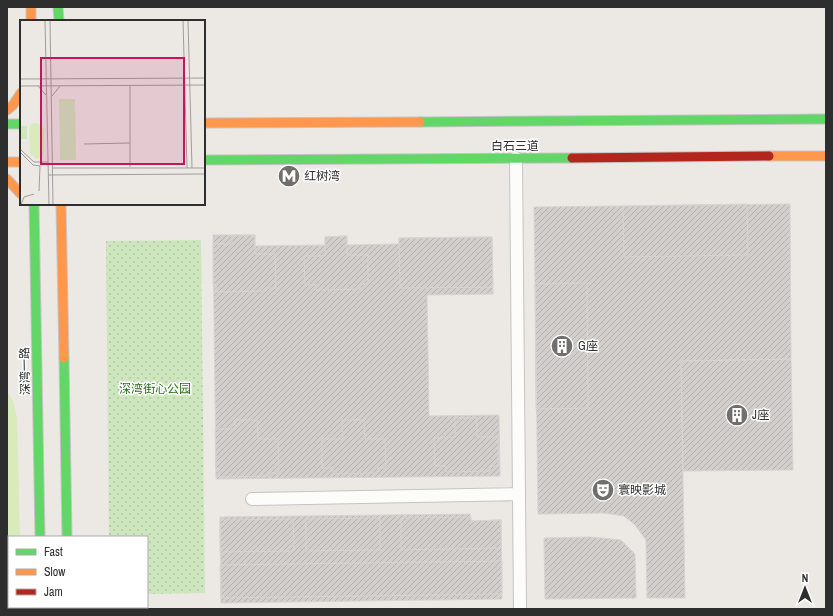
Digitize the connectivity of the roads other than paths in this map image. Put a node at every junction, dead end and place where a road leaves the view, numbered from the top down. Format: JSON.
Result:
{"nodes":[{"id":1,"x":30,"y":7,"type":"edge"},
{"id":2,"x":58,"y":7,"type":"edge"},
{"id":3,"x":31,"y":20,"type":"edge"},
{"id":4,"x":58,"y":20,"type":"edge"},
{"id":5,"x":20,"y":94,"type":"edge"},
{"id":6,"x":7,"y":110,"type":"edge"},
{"id":7,"x":826,"y":119,"type":"edge"},
{"id":8,"x":205,"y":123,"type":"edge"},
{"id":9,"x":7,"y":124,"type":"edge"},
{"id":10,"x":20,"y":124,"type":"edge"},
{"id":11,"x":826,"y":156,"type":"edge"},
{"id":12,"x":516,"y":158,"type":"junction"},
{"id":13,"x":205,"y":160,"type":"edge"},
{"id":14,"x":7,"y":162,"type":"edge"},
{"id":15,"x":20,"y":162,"type":"edge"},
{"id":16,"x":7,"y":179,"type":"edge"},
{"id":17,"x":20,"y":193,"type":"edge"},
{"id":18,"x":26,"y":205,"type":"edge"},
{"id":19,"x":34,"y":205,"type":"edge"},
{"id":20,"x":61,"y":205,"type":"edge"},
{"id":21,"x":71,"y":205,"type":"edge"},
{"id":22,"x":34,"y":226,"type":"junction"},
{"id":23,"x":62,"y":235,"type":"junction"},
{"id":24,"x":519,"y":494,"type":"junction"},
{"id":25,"x":252,"y":499,"type":"dead end"},
{"id":26,"x":40,"y":536,"type":"edge"},
{"id":27,"x":67,"y":536,"type":"edge"},
{"id":28,"x":7,"y":608,"type":"edge"},
{"id":29,"x":41,"y":608,"type":"edge"},
{"id":30,"x":520,"y":609,"type":"edge"}],
"edges":[{"from":1,"to":3,"type":"street"},
{"from":2,"to":4,"type":"street"},
{"from":5,"to":6,"type":"street"},
{"from":7,"to":8,"type":"street","name":"白石三道"},
{"from":9,"to":10,"type":"street"},
{"from":11,"to":12,"type":"street","name":"白石三道"},
{"from":12,"to":13,"type":"street","name":"白石三道"},
{"from":12,"to":24,"type":"street"},
{"from":14,"to":15,"type":"street"},
{"from":16,"to":17,"type":"street"},
{"from":18,"to":22,"type":"street"},
{"from":19,"to":22,"type":"street","name":"深湾一路"},
{"from":20,"to":23,"type":"street"},
{"from":21,"to":23,"type":"street"},
{"from":22,"to":26,"type":"street","name":"深湾一路"},
{"from":23,"to":27,"type":"street"},
{"from":24,"to":25,"type":"street"},
{"from":24,"to":30,"type":"street"},
{"from":28,"to":29,"type":"street"}]}
